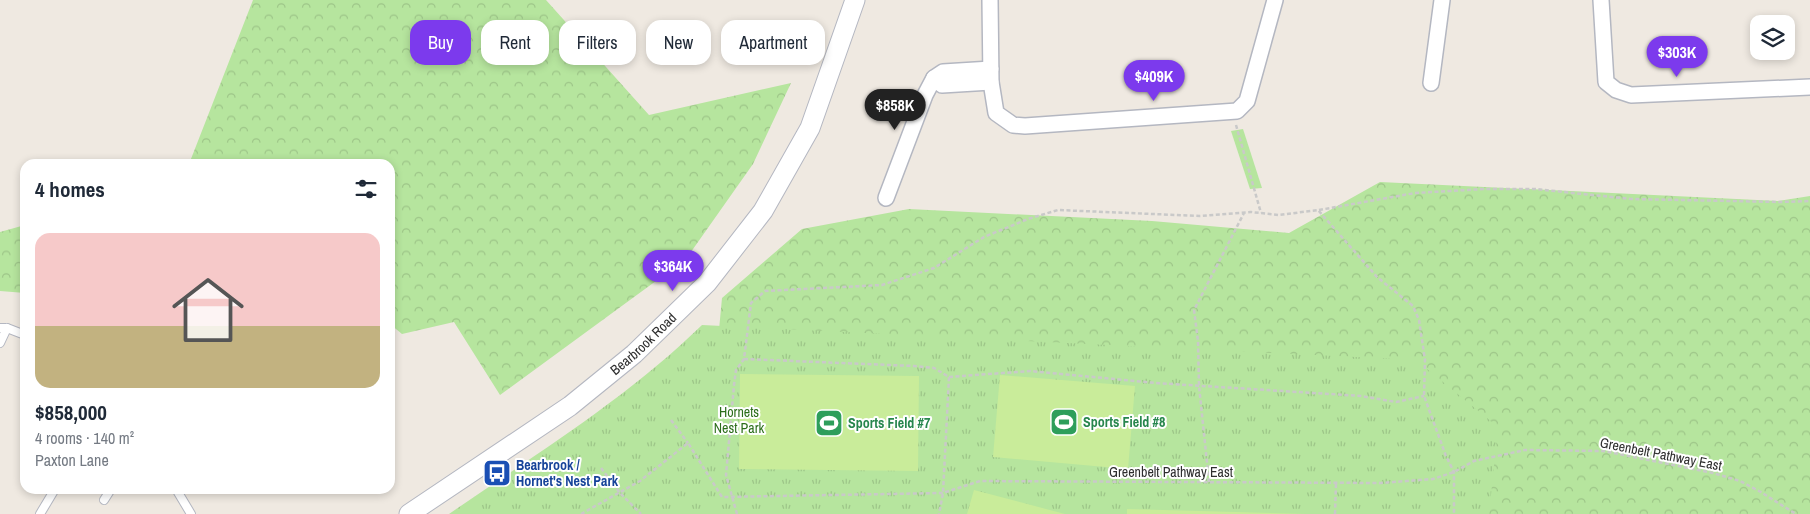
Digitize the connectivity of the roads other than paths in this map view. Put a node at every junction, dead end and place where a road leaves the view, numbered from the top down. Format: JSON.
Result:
{"nodes":[{"id":1,"x":855,"y":0,"type":"edge"},
{"id":2,"x":990,"y":0,"type":"edge"},
{"id":3,"x":1275,"y":0,"type":"edge"},
{"id":4,"x":1442,"y":0,"type":"edge"},
{"id":5,"x":1601,"y":0,"type":"edge"},
{"id":6,"x":991,"y":75,"type":"junction"},
{"id":7,"x":1431,"y":83,"type":"dead end"},
{"id":8,"x":1810,"y":87,"type":"edge"},
{"id":9,"x":886,"y":198,"type":"dead end"},
{"id":10,"x":3,"y":328,"type":"edge"},
{"id":11,"x":20,"y":333,"type":"edge"},
{"id":12,"x":0,"y":343,"type":"edge"},
{"id":13,"x":52,"y":494,"type":"edge"},
{"id":14,"x":108,"y":494,"type":"edge"},
{"id":15,"x":179,"y":494,"type":"edge"},
{"id":16,"x":104,"y":500,"type":"dead end"},
{"id":17,"x":40,"y":514,"type":"edge"},
{"id":18,"x":191,"y":514,"type":"edge"},
{"id":19,"x":409,"y":514,"type":"edge"}],
"edges":[{"from":1,"to":19,"type":"street","name":"Bearbrook Road"},
{"from":2,"to":6,"type":"street"},
{"from":3,"to":6,"type":"street"},
{"from":4,"to":7,"type":"street"},
{"from":5,"to":8,"type":"street"},
{"from":6,"to":9,"type":"street"},
{"from":10,"to":11,"type":"lane"},
{"from":10,"to":12,"type":"lane"},
{"from":13,"to":17,"type":"lane"},
{"from":14,"to":16,"type":"lane"},
{"from":15,"to":18,"type":"lane"}]}
